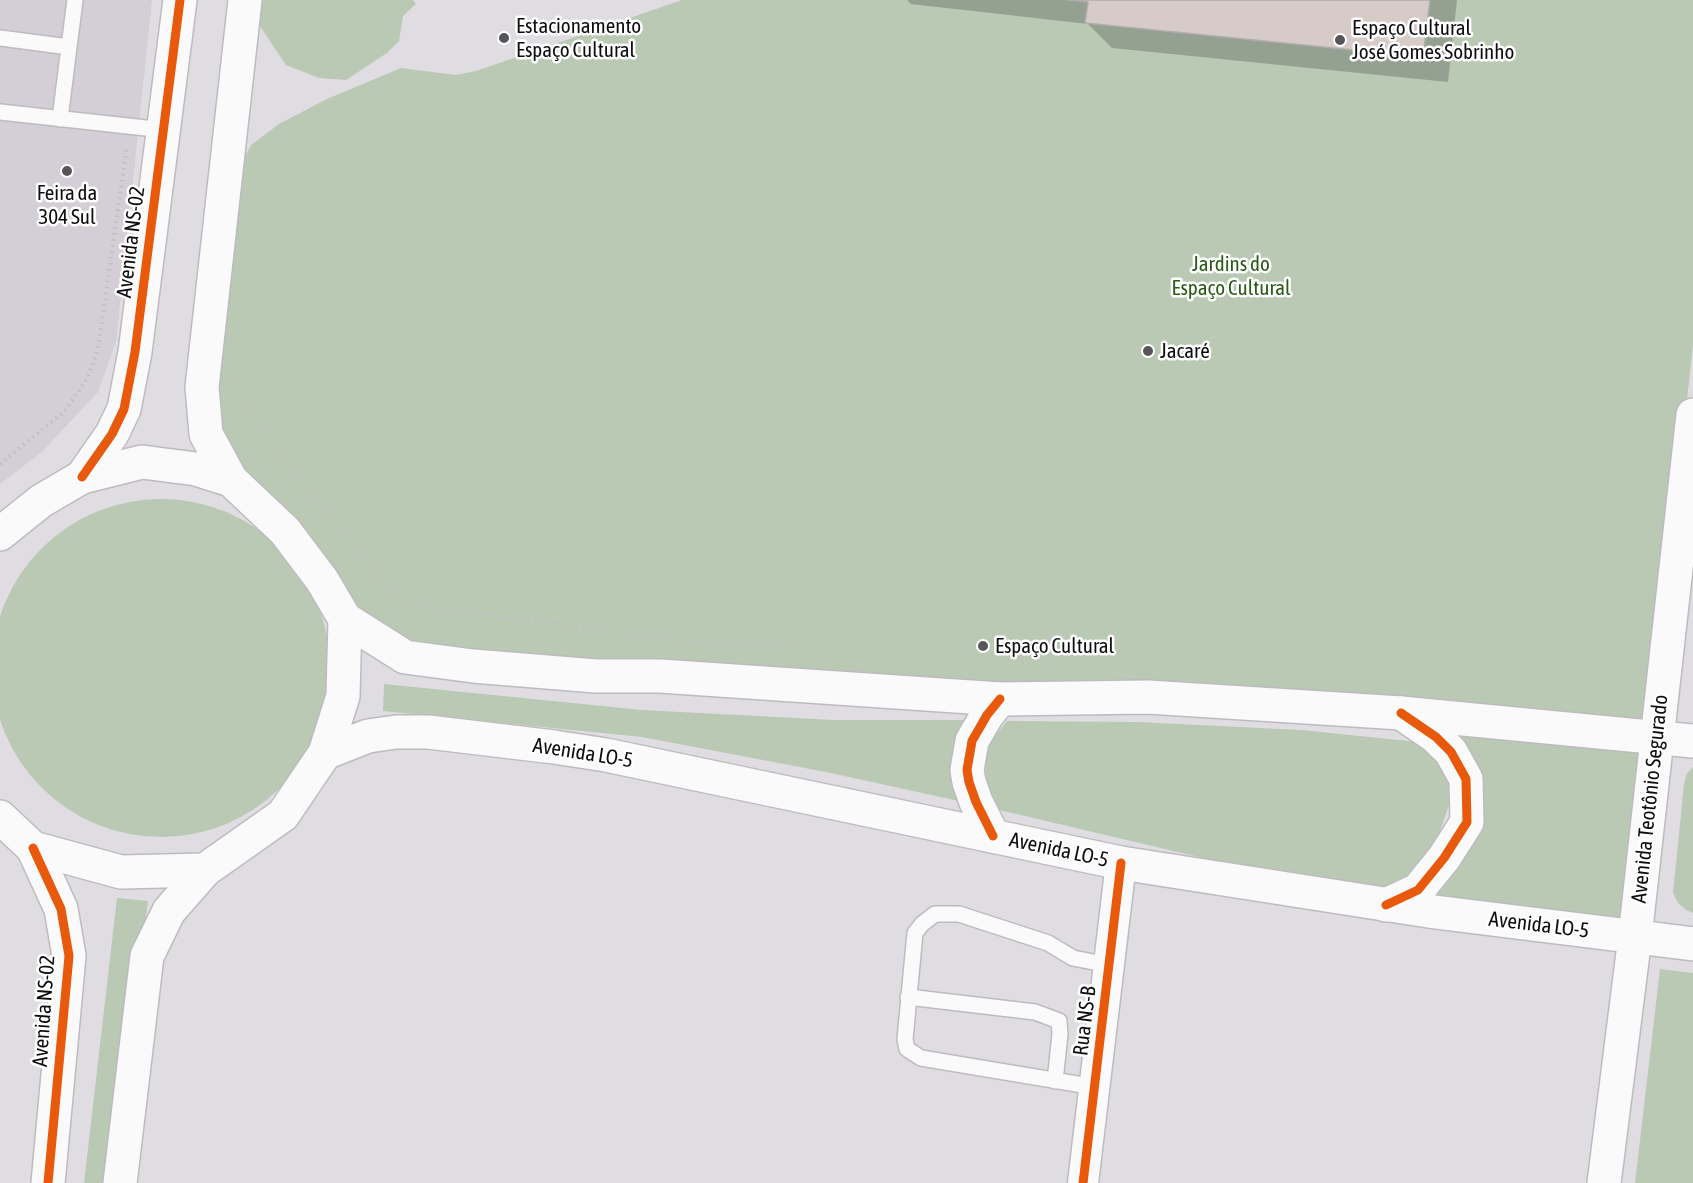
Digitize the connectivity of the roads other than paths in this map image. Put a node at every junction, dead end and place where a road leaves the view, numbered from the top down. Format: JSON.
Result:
{"nodes":[{"id":1,"x":75,"y":0,"type":"edge"},
{"id":2,"x":180,"y":0,"type":"edge"},
{"id":3,"x":245,"y":0,"type":"edge"},
{"id":4,"x":0,"y":38,"type":"edge"},
{"id":5,"x":69,"y":47,"type":"junction"},
{"id":6,"x":0,"y":112,"type":"edge"},
{"id":7,"x":60,"y":119,"type":"junction"},
{"id":8,"x":164,"y":130,"type":"junction"},
{"id":9,"x":1693,"y":415,"type":"edge"},
{"id":10,"x":82,"y":477,"type":"junction"},
{"id":11,"x":231,"y":480,"type":"junction"},
{"id":12,"x":0,"y":534,"type":"edge"},
{"id":13,"x":345,"y":619,"type":"junction"},
{"id":14,"x":1000,"y":699,"type":"junction"},
{"id":15,"x":1401,"y":713,"type":"junction"},
{"id":16,"x":1657,"y":737,"type":"junction"},
{"id":17,"x":1693,"y":741,"type":"edge"},
{"id":18,"x":325,"y":753,"type":"junction"},
{"id":19,"x":0,"y":817,"type":"edge"},
{"id":20,"x":993,"y":836,"type":"junction"},
{"id":21,"x":33,"y":848,"type":"junction"},
{"id":22,"x":1121,"y":863,"type":"junction"},
{"id":23,"x":205,"y":870,"type":"junction"},
{"id":24,"x":1386,"y":905,"type":"junction"},
{"id":25,"x":1635,"y":937,"type":"junction"},
{"id":26,"x":1693,"y":944,"type":"edge"},
{"id":27,"x":1109,"y":965,"type":"junction"},
{"id":28,"x":908,"y":997,"type":"junction"},
{"id":29,"x":1055,"y":1081,"type":"junction"},
{"id":30,"x":1095,"y":1087,"type":"junction"},
{"id":31,"x":48,"y":1183,"type":"edge"},
{"id":32,"x":120,"y":1183,"type":"edge"},
{"id":33,"x":1083,"y":1183,"type":"edge"},
{"id":34,"x":1604,"y":1183,"type":"edge"}],
"edges":[{"from":1,"to":5,"type":"lane"},
{"from":2,"to":8,"type":"main road","name":"Avenida NS-02"},
{"from":3,"to":11,"type":"main road"},
{"from":4,"to":5,"type":"lane"},
{"from":5,"to":7,"type":"lane"},
{"from":6,"to":7,"type":"lane"},
{"from":7,"to":8,"type":"lane"},
{"from":8,"to":10,"type":"main road","name":"Avenida NS-02"},
{"from":9,"to":16,"type":"main road","name":"Avenida Teotônio Segurado"},
{"from":10,"to":11,"type":"main road"},
{"from":10,"to":12,"type":"main road"},
{"from":11,"to":13,"type":"main road"},
{"from":13,"to":14,"type":"main road"},
{"from":13,"to":18,"type":"main road"},
{"from":14,"to":15,"type":"main road"},
{"from":14,"to":20,"type":"main road"},
{"from":15,"to":16,"type":"main road"},
{"from":15,"to":24,"type":"main road"},
{"from":16,"to":17,"type":"main road"},
{"from":16,"to":25,"type":"main road","name":"Avenida Teotônio Segurado"},
{"from":18,"to":20,"type":"main road","name":"Avenida LO-5"},
{"from":18,"to":23,"type":"main road"},
{"from":19,"to":21,"type":"main road"},
{"from":20,"to":22,"type":"main road","name":"Avenida LO-5"},
{"from":21,"to":23,"type":"main road"},
{"from":21,"to":31,"type":"main road","name":"Avenida NS-02"},
{"from":22,"to":24,"type":"main road","name":"Avenida LO-5"},
{"from":22,"to":27,"type":"street","name":"Rua NS-B"},
{"from":23,"to":32,"type":"main road"},
{"from":24,"to":25,"type":"main road","name":"Avenida LO-5"},
{"from":25,"to":26,"type":"main road","name":"Avenida LO-5"},
{"from":25,"to":34,"type":"main road","name":"Avenida Teotônio Segurado"},
{"from":27,"to":28,"type":"lane"},
{"from":27,"to":30,"type":"street","name":"Rua NS-B"},
{"from":28,"to":29,"type":"lane"},
{"from":28,"to":29,"type":"lane"},
{"from":29,"to":30,"type":"lane"},
{"from":30,"to":33,"type":"street","name":"Rua NS-B"}]}
